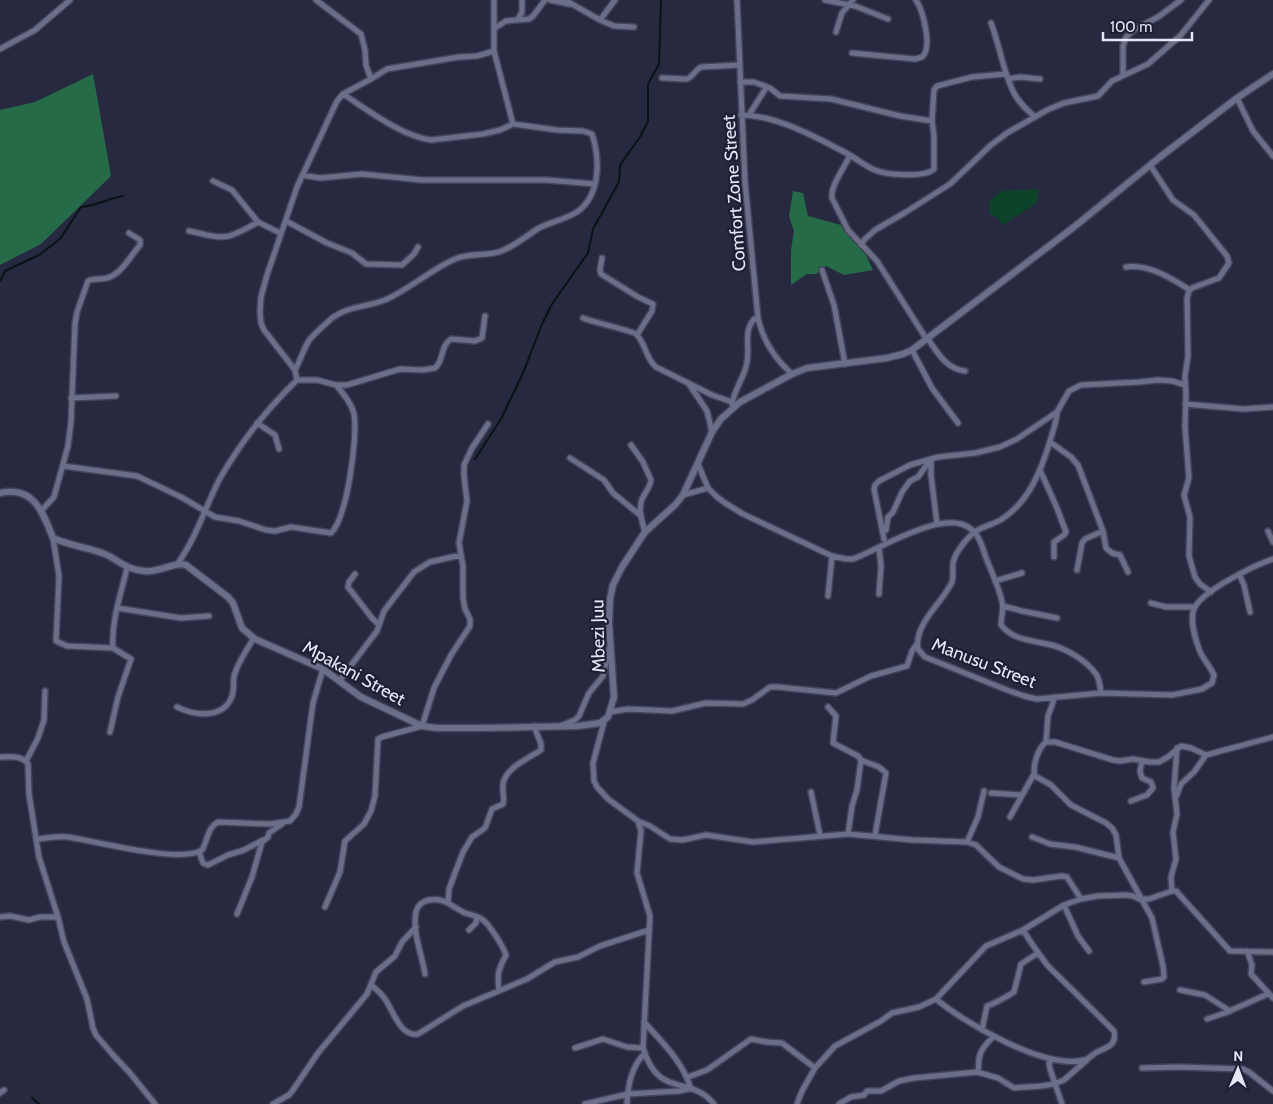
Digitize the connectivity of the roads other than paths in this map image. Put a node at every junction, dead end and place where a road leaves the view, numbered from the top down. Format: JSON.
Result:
{"nodes":[{"id":1,"x":70,"y":0,"type":"edge"},
{"id":2,"x":316,"y":0,"type":"edge"},
{"id":3,"x":494,"y":0,"type":"edge"},
{"id":4,"x":522,"y":0,"type":"edge"},
{"id":5,"x":545,"y":0,"type":"edge"},
{"id":6,"x":552,"y":0,"type":"edge"},
{"id":7,"x":565,"y":0,"type":"edge"},
{"id":8,"x":615,"y":0,"type":"edge"},
{"id":9,"x":737,"y":0,"type":"edge"},
{"id":10,"x":825,"y":0,"type":"edge"},
{"id":11,"x":916,"y":0,"type":"edge"},
{"id":12,"x":1181,"y":0,"type":"edge"},
{"id":13,"x":1209,"y":0,"type":"edge"},
{"id":14,"x":851,"y":2,"type":"edge"},
{"id":15,"x":571,"y":4,"type":"junction"},
{"id":16,"x":518,"y":19,"type":"junction"},
{"id":17,"x":888,"y":19,"type":"dead end"},
{"id":18,"x":600,"y":20,"type":"junction"},
{"id":19,"x":991,"y":23,"type":"dead end"},
{"id":20,"x":634,"y":27,"type":"dead end"},
{"id":21,"x":495,"y":28,"type":"junction"},
{"id":22,"x":836,"y":32,"type":"dead end"},
{"id":23,"x":0,"y":48,"type":"edge"},
{"id":24,"x":494,"y":51,"type":"junction"},
{"id":25,"x":852,"y":53,"type":"dead end"},
{"id":26,"x":740,"y":66,"type":"junction"},
{"id":27,"x":1273,"y":74,"type":"edge"},
{"id":28,"x":1123,"y":75,"type":"junction"},
{"id":29,"x":1007,"y":76,"type":"junction"},
{"id":30,"x":662,"y":78,"type":"dead end"},
{"id":31,"x":371,"y":79,"type":"junction"},
{"id":32,"x":1040,"y":79,"type":"dead end"},
{"id":33,"x":740,"y":82,"type":"junction"},
{"id":34,"x":766,"y":88,"type":"junction"},
{"id":35,"x":343,"y":94,"type":"junction"},
{"id":36,"x":1237,"y":98,"type":"junction"},
{"id":37,"x":741,"y":115,"type":"junction"},
{"id":38,"x":749,"y":115,"type":"junction"},
{"id":39,"x":1035,"y":117,"type":"junction"},
{"id":40,"x":932,"y":121,"type":"junction"},
{"id":41,"x":513,"y":124,"type":"junction"},
{"id":42,"x":850,"y":155,"type":"junction"},
{"id":43,"x":1273,"y":156,"type":"edge"},
{"id":44,"x":1150,"y":165,"type":"junction"},
{"id":45,"x":302,"y":175,"type":"junction"},
{"id":46,"x":213,"y":181,"type":"dead end"},
{"id":47,"x":595,"y":184,"type":"junction"},
{"id":48,"x":286,"y":221,"type":"junction"},
{"id":49,"x":258,"y":222,"type":"junction"},
{"id":50,"x":189,"y":231,"type":"dead end"},
{"id":51,"x":129,"y":233,"type":"dead end"},
{"id":52,"x":280,"y":233,"type":"junction"},
{"id":53,"x":861,"y":245,"type":"junction"},
{"id":54,"x":418,"y":247,"type":"dead end"},
{"id":55,"x":602,"y":258,"type":"dead end"},
{"id":56,"x":1126,"y":267,"type":"dead end"},
{"id":57,"x":822,"y":270,"type":"dead end"},
{"id":58,"x":1190,"y":290,"type":"junction"},
{"id":59,"x":484,"y":316,"type":"dead end"},
{"id":60,"x":583,"y":318,"type":"dead end"},
{"id":61,"x":758,"y":318,"type":"junction"},
{"id":62,"x":637,"y":335,"type":"junction"},
{"id":63,"x":927,"y":339,"type":"junction"},
{"id":64,"x":912,"y":350,"type":"junction"},
{"id":65,"x":844,"y":364,"type":"junction"},
{"id":66,"x":295,"y":370,"type":"junction"},
{"id":67,"x":965,"y":371,"type":"dead end"},
{"id":68,"x":792,"y":374,"type":"junction"},
{"id":69,"x":297,"y":379,"type":"junction"},
{"id":70,"x":688,"y":382,"type":"junction"},
{"id":71,"x":336,"y":385,"type":"junction"},
{"id":72,"x":1185,"y":385,"type":"junction"},
{"id":73,"x":116,"y":396,"type":"dead end"},
{"id":74,"x":71,"y":398,"type":"junction"},
{"id":75,"x":732,"y":402,"type":"junction"},
{"id":76,"x":1185,"y":404,"type":"junction"},
{"id":77,"x":1273,"y":407,"type":"edge"},
{"id":78,"x":731,"y":409,"type":"junction"},
{"id":79,"x":1057,"y":412,"type":"junction"},
{"id":80,"x":257,"y":423,"type":"junction"},
{"id":81,"x":958,"y":423,"type":"dead end"},
{"id":82,"x":488,"y":424,"type":"dead end"},
{"id":83,"x":712,"y":432,"type":"junction"},
{"id":84,"x":1050,"y":442,"type":"junction"},
{"id":85,"x":630,"y":445,"type":"dead end"},
{"id":86,"x":279,"y":449,"type":"dead end"},
{"id":87,"x":570,"y":458,"type":"dead end"},
{"id":88,"x":931,"y":459,"type":"junction"},
{"id":89,"x":698,"y":464,"type":"junction"},
{"id":90,"x":63,"y":466,"type":"junction"},
{"id":91,"x":1040,"y":470,"type":"junction"},
{"id":92,"x":708,"y":488,"type":"junction"},
{"id":93,"x":0,"y":494,"type":"edge"},
{"id":94,"x":683,"y":495,"type":"junction"},
{"id":95,"x":42,"y":510,"type":"junction"},
{"id":96,"x":204,"y":511,"type":"junction"},
{"id":97,"x":640,"y":515,"type":"junction"},
{"id":98,"x":937,"y":524,"type":"junction"},
{"id":99,"x":1102,"y":531,"type":"junction"},
{"id":100,"x":1268,"y":531,"type":"dead end"},
{"id":101,"x":645,"y":532,"type":"junction"},
{"id":102,"x":974,"y":532,"type":"junction"},
{"id":103,"x":53,"y":538,"type":"junction"},
{"id":104,"x":884,"y":539,"type":"junction"},
{"id":105,"x":1273,"y":542,"type":"edge"},
{"id":106,"x":890,"y":543,"type":"junction"},
{"id":107,"x":879,"y":547,"type":"junction"},
{"id":108,"x":462,"y":555,"type":"junction"},
{"id":109,"x":832,"y":556,"type":"junction"},
{"id":110,"x":1054,"y":557,"type":"dead end"},
{"id":111,"x":1273,"y":558,"type":"edge"},
{"id":112,"x":178,"y":563,"type":"junction"},
{"id":113,"x":127,"y":568,"type":"junction"},
{"id":114,"x":1077,"y":570,"type":"dead end"},
{"id":115,"x":1022,"y":572,"type":"dead end"},
{"id":116,"x":1128,"y":572,"type":"dead end"},
{"id":117,"x":355,"y":574,"type":"dead end"},
{"id":118,"x":1239,"y":574,"type":"junction"},
{"id":119,"x":994,"y":581,"type":"junction"},
{"id":120,"x":1211,"y":592,"type":"junction"},
{"id":121,"x":878,"y":594,"type":"dead end"},
{"id":122,"x":828,"y":596,"type":"dead end"},
{"id":123,"x":1151,"y":603,"type":"dead end"},
{"id":124,"x":1003,"y":606,"type":"junction"},
{"id":125,"x":117,"y":608,"type":"junction"},
{"id":126,"x":1194,"y":608,"type":"junction"},
{"id":127,"x":1250,"y":612,"type":"dead end"},
{"id":128,"x":209,"y":616,"type":"dead end"},
{"id":129,"x":1057,"y":618,"type":"dead end"},
{"id":130,"x":379,"y":625,"type":"junction"},
{"id":131,"x":254,"y":638,"type":"junction"},
{"id":132,"x":611,"y":642,"type":"junction"},
{"id":133,"x":917,"y":644,"type":"junction"},
{"id":134,"x":113,"y":648,"type":"junction"},
{"id":135,"x":323,"y":669,"type":"junction"},
{"id":136,"x":340,"y":680,"type":"junction"},
{"id":137,"x":45,"y":691,"type":"dead end"},
{"id":138,"x":1101,"y":693,"type":"junction"},
{"id":139,"x":1055,"y":697,"type":"junction"},
{"id":140,"x":178,"y":707,"type":"dead end"},
{"id":141,"x":828,"y":707,"type":"dead end"},
{"id":142,"x":610,"y":712,"type":"junction"},
{"id":143,"x":604,"y":722,"type":"junction"},
{"id":144,"x":422,"y":726,"type":"junction"},
{"id":145,"x":534,"y":726,"type":"junction"},
{"id":146,"x":560,"y":726,"type":"junction"},
{"id":147,"x":110,"y":732,"type":"dead end"},
{"id":148,"x":1273,"y":736,"type":"edge"},
{"id":149,"x":1046,"y":742,"type":"junction"},
{"id":150,"x":1177,"y":748,"type":"junction"},
{"id":151,"x":1206,"y":755,"type":"junction"},
{"id":152,"x":0,"y":757,"type":"edge"},
{"id":153,"x":861,"y":760,"type":"junction"},
{"id":154,"x":26,"y":761,"type":"junction"},
{"id":155,"x":1142,"y":761,"type":"junction"},
{"id":156,"x":1034,"y":774,"type":"junction"},
{"id":157,"x":811,"y":792,"type":"dead end"},
{"id":158,"x":984,"y":792,"type":"dead end"},
{"id":159,"x":991,"y":793,"type":"dead end"},
{"id":160,"x":1022,"y":795,"type":"junction"},
{"id":161,"x":1175,"y":800,"type":"junction"},
{"id":162,"x":1130,"y":801,"type":"dead end"},
{"id":163,"x":1010,"y":817,"type":"dead end"},
{"id":164,"x":638,"y":821,"type":"junction"},
{"id":165,"x":283,"y":823,"type":"junction"},
{"id":166,"x":848,"y":834,"type":"junction"},
{"id":167,"x":876,"y":835,"type":"junction"},
{"id":168,"x":820,"y":836,"type":"junction"},
{"id":169,"x":268,"y":837,"type":"junction"},
{"id":170,"x":1032,"y":837,"type":"dead end"},
{"id":171,"x":37,"y":839,"type":"junction"},
{"id":172,"x":966,"y":842,"type":"junction"},
{"id":173,"x":199,"y":852,"type":"junction"},
{"id":174,"x":1119,"y":858,"type":"junction"},
{"id":175,"x":1172,"y":890,"type":"junction"},
{"id":176,"x":1081,"y":899,"type":"junction"},
{"id":177,"x":1141,"y":900,"type":"junction"},
{"id":178,"x":448,"y":903,"type":"junction"},
{"id":179,"x":1064,"y":905,"type":"junction"},
{"id":180,"x":325,"y":907,"type":"dead end"},
{"id":181,"x":237,"y":914,"type":"dead end"},
{"id":182,"x":0,"y":917,"type":"edge"},
{"id":183,"x":58,"y":917,"type":"junction"},
{"id":184,"x":477,"y":917,"type":"junction"},
{"id":185,"x":416,"y":928,"type":"junction"},
{"id":186,"x":469,"y":930,"type":"dead end"},
{"id":187,"x":649,"y":930,"type":"junction"},
{"id":188,"x":1023,"y":930,"type":"junction"},
{"id":189,"x":1089,"y":951,"type":"dead end"},
{"id":190,"x":1247,"y":951,"type":"junction"},
{"id":191,"x":1273,"y":952,"type":"edge"},
{"id":192,"x":1038,"y":953,"type":"junction"},
{"id":193,"x":425,"y":974,"type":"dead end"},
{"id":194,"x":1144,"y":982,"type":"dead end"},
{"id":195,"x":371,"y":984,"type":"junction"},
{"id":196,"x":1180,"y":990,"type":"dead end"},
{"id":197,"x":499,"y":991,"type":"junction"},
{"id":198,"x":1268,"y":994,"type":"junction"},
{"id":199,"x":1273,"y":998,"type":"edge"},
{"id":200,"x":936,"y":999,"type":"junction"},
{"id":201,"x":1230,"y":1011,"type":"junction"},
{"id":202,"x":1206,"y":1019,"type":"dead end"},
{"id":203,"x":644,"y":1022,"type":"junction"},
{"id":204,"x":982,"y":1030,"type":"junction"},
{"id":205,"x":993,"y":1037,"type":"junction"},
{"id":206,"x":575,"y":1048,"type":"dead end"},
{"id":207,"x":644,"y":1050,"type":"junction"},
{"id":208,"x":1090,"y":1058,"type":"junction"},
{"id":209,"x":1052,"y":1059,"type":"junction"},
{"id":210,"x":815,"y":1068,"type":"junction"},
{"id":211,"x":1142,"y":1068,"type":"dead end"},
{"id":212,"x":977,"y":1072,"type":"junction"},
{"id":213,"x":688,"y":1077,"type":"junction"},
{"id":214,"x":1054,"y":1084,"type":"junction"},
{"id":215,"x":690,"y":1089,"type":"junction"},
{"id":216,"x":1273,"y":1092,"type":"edge"},
{"id":217,"x":628,"y":1094,"type":"junction"},
{"id":218,"x":155,"y":1104,"type":"edge"},
{"id":219,"x":273,"y":1104,"type":"edge"},
{"id":220,"x":585,"y":1104,"type":"edge"},
{"id":221,"x":627,"y":1104,"type":"edge"},
{"id":222,"x":714,"y":1104,"type":"edge"},
{"id":223,"x":797,"y":1104,"type":"edge"},
{"id":224,"x":839,"y":1104,"type":"edge"},
{"id":225,"x":1062,"y":1104,"type":"edge"}],
"edges":[{"from":1,"to":23,"type":"street"},
{"from":2,"to":31,"type":"street"},
{"from":3,"to":21,"type":"street"},
{"from":4,"to":16,"type":"street"},
{"from":5,"to":16,"type":"street"},
{"from":6,"to":15,"type":"street"},
{"from":7,"to":15,"type":"street"},
{"from":8,"to":18,"type":"street"},
{"from":9,"to":26,"type":"street","name":"Comfort Zone Street"},
{"from":10,"to":14,"type":"street"},
{"from":11,"to":25,"type":"street"},
{"from":12,"to":28,"type":"street"},
{"from":13,"to":28,"type":"street"},
{"from":14,"to":17,"type":"street"},
{"from":14,"to":22,"type":"street"},
{"from":15,"to":18,"type":"street"},
{"from":16,"to":21,"type":"street"},
{"from":18,"to":20,"type":"street"},
{"from":19,"to":29,"type":"street"},
{"from":21,"to":24,"type":"street"},
{"from":24,"to":31,"type":"street"},
{"from":24,"to":41,"type":"street"},
{"from":26,"to":30,"type":"street"},
{"from":26,"to":33,"type":"street","name":"Comfort Zone Street"},
{"from":27,"to":36,"type":"street","name":"Mbezi Juu"},
{"from":28,"to":39,"type":"street"},
{"from":29,"to":32,"type":"street"},
{"from":29,"to":39,"type":"street"},
{"from":29,"to":40,"type":"street"},
{"from":31,"to":35,"type":"street"},
{"from":33,"to":34,"type":"street"},
{"from":33,"to":37,"type":"street","name":"Comfort Zone Street"},
{"from":34,"to":38,"type":"street"},
{"from":34,"to":40,"type":"street"},
{"from":35,"to":41,"type":"street"},
{"from":35,"to":45,"type":"street"},
{"from":36,"to":43,"type":"street"},
{"from":36,"to":44,"type":"street","name":"Mbezi Juu"},
{"from":37,"to":38,"type":"street"},
{"from":37,"to":61,"type":"street","name":"Comfort Zone Street"},
{"from":38,"to":42,"type":"street"},
{"from":39,"to":53,"type":"street"},
{"from":40,"to":42,"type":"street"},
{"from":41,"to":47,"type":"street"},
{"from":42,"to":53,"type":"street"},
{"from":44,"to":58,"type":"street"},
{"from":44,"to":63,"type":"street","name":"Mbezi Juu"},
{"from":45,"to":47,"type":"street"},
{"from":45,"to":48,"type":"street"},
{"from":46,"to":49,"type":"street"},
{"from":47,"to":66,"type":"street"},
{"from":48,"to":52,"type":"street"},
{"from":48,"to":54,"type":"street"},
{"from":49,"to":50,"type":"street"},
{"from":49,"to":52,"type":"street"},
{"from":51,"to":74,"type":"street"},
{"from":52,"to":66,"type":"street"},
{"from":53,"to":63,"type":"street"},
{"from":55,"to":62,"type":"street"},
{"from":56,"to":58,"type":"street"},
{"from":57,"to":65,"type":"street"},
{"from":58,"to":72,"type":"street"},
{"from":59,"to":71,"type":"street"},
{"from":60,"to":62,"type":"street"},
{"from":61,"to":68,"type":"street","name":"Comfort Zone Street"},
{"from":61,"to":75,"type":"street"},
{"from":62,"to":70,"type":"street"},
{"from":63,"to":64,"type":"street","name":"Mbezi Juu"},
{"from":63,"to":67,"type":"street"},
{"from":64,"to":65,"type":"street","name":"Mbezi Juu"},
{"from":64,"to":81,"type":"street"},
{"from":65,"to":68,"type":"street","name":"Mbezi Juu"},
{"from":66,"to":69,"type":"street"},
{"from":68,"to":78,"type":"street","name":"Mbezi Juu"},
{"from":69,"to":71,"type":"street"},
{"from":69,"to":80,"type":"street"},
{"from":70,"to":75,"type":"street"},
{"from":70,"to":83,"type":"street"},
{"from":71,"to":96,"type":"street"},
{"from":72,"to":76,"type":"street"},
{"from":72,"to":79,"type":"street"},
{"from":73,"to":74,"type":"street"},
{"from":74,"to":90,"type":"street"},
{"from":75,"to":78,"type":"street"},
{"from":76,"to":77,"type":"street"},
{"from":76,"to":120,"type":"street"},
{"from":78,"to":83,"type":"street","name":"Mbezi Juu"},
{"from":79,"to":84,"type":"street"},
{"from":79,"to":88,"type":"street"},
{"from":80,"to":86,"type":"street"},
{"from":80,"to":96,"type":"street"},
{"from":82,"to":108,"type":"street"},
{"from":83,"to":89,"type":"street","name":"Mbezi Juu"},
{"from":84,"to":91,"type":"street"},
{"from":84,"to":99,"type":"street"},
{"from":85,"to":97,"type":"street"},
{"from":87,"to":97,"type":"street"},
{"from":88,"to":98,"type":"street"},
{"from":88,"to":104,"type":"street"},
{"from":88,"to":104,"type":"street"},
{"from":89,"to":92,"type":"street"},
{"from":89,"to":94,"type":"street","name":"Mbezi Juu"},
{"from":90,"to":95,"type":"street"},
{"from":90,"to":96,"type":"street"},
{"from":91,"to":102,"type":"street"},
{"from":91,"to":110,"type":"street"},
{"from":92,"to":94,"type":"street"},
{"from":92,"to":109,"type":"street"},
{"from":93,"to":95,"type":"street"},
{"from":94,"to":101,"type":"street","name":"Mbezi Juu"},
{"from":95,"to":103,"type":"street"},
{"from":96,"to":112,"type":"street"},
{"from":97,"to":101,"type":"street"},
{"from":98,"to":102,"type":"street"},
{"from":98,"to":106,"type":"street"},
{"from":99,"to":114,"type":"street"},
{"from":99,"to":116,"type":"street"},
{"from":100,"to":105,"type":"street"},
{"from":101,"to":132,"type":"street","name":"Mbezi Juu"},
{"from":102,"to":119,"type":"street"},
{"from":102,"to":133,"type":"street","name":"Manusu Street"},
{"from":103,"to":113,"type":"street"},
{"from":103,"to":134,"type":"street"},
{"from":104,"to":106,"type":"street"},
{"from":106,"to":107,"type":"street"},
{"from":107,"to":109,"type":"street"},
{"from":107,"to":121,"type":"street"},
{"from":108,"to":130,"type":"street"},
{"from":108,"to":144,"type":"street"},
{"from":109,"to":122,"type":"street"},
{"from":111,"to":118,"type":"street"},
{"from":112,"to":113,"type":"street"},
{"from":112,"to":131,"type":"street","name":"Mpakani Street"},
{"from":113,"to":125,"type":"street"},
{"from":115,"to":119,"type":"street"},
{"from":117,"to":130,"type":"street"},
{"from":118,"to":120,"type":"street"},
{"from":118,"to":127,"type":"street"},
{"from":119,"to":124,"type":"street"},
{"from":120,"to":126,"type":"street"},
{"from":123,"to":126,"type":"street"},
{"from":124,"to":129,"type":"street"},
{"from":124,"to":138,"type":"street"},
{"from":125,"to":128,"type":"street"},
{"from":125,"to":134,"type":"street"},
{"from":126,"to":138,"type":"street","name":"Manusu Street"},
{"from":130,"to":136,"type":"street"},
{"from":131,"to":135,"type":"street","name":"Mpakani Street"},
{"from":131,"to":140,"type":"street"},
{"from":132,"to":142,"type":"street","name":"Mbezi Juu"},
{"from":132,"to":146,"type":"street"},
{"from":133,"to":139,"type":"street","name":"Manusu Street"},
{"from":133,"to":142,"type":"street"},
{"from":134,"to":147,"type":"street"},
{"from":135,"to":136,"type":"street","name":"Mpakani Street"},
{"from":135,"to":165,"type":"street"},
{"from":136,"to":144,"type":"street","name":"Mpakani Street"},
{"from":137,"to":154,"type":"street"},
{"from":138,"to":139,"type":"street","name":"Manusu Street"},
{"from":139,"to":149,"type":"street"},
{"from":141,"to":153,"type":"street"},
{"from":142,"to":143,"type":"street"},
{"from":143,"to":146,"type":"street","name":"Mpakani Street"},
{"from":143,"to":164,"type":"street"},
{"from":144,"to":145,"type":"street","name":"Mpakani Street"},
{"from":144,"to":180,"type":"street"},
{"from":145,"to":146,"type":"street","name":"Mpakani Street"},
{"from":145,"to":178,"type":"street"},
{"from":148,"to":151,"type":"street"},
{"from":149,"to":155,"type":"street"},
{"from":149,"to":156,"type":"street"},
{"from":150,"to":151,"type":"street"},
{"from":150,"to":155,"type":"street"},
{"from":150,"to":161,"type":"street"},
{"from":151,"to":161,"type":"street"},
{"from":152,"to":154,"type":"street"},
{"from":153,"to":166,"type":"street"},
{"from":153,"to":167,"type":"street"},
{"from":154,"to":171,"type":"street"},
{"from":155,"to":162,"type":"street"},
{"from":156,"to":160,"type":"street"},
{"from":156,"to":174,"type":"street"},
{"from":157,"to":168,"type":"street"},
{"from":158,"to":172,"type":"street"},
{"from":159,"to":160,"type":"street"},
{"from":160,"to":163,"type":"street"},
{"from":161,"to":175,"type":"street"},
{"from":164,"to":168,"type":"street"},
{"from":164,"to":187,"type":"street"},
{"from":165,"to":169,"type":"street"},
{"from":165,"to":173,"type":"street"},
{"from":166,"to":167,"type":"street"},
{"from":166,"to":168,"type":"street"},
{"from":167,"to":172,"type":"street"},
{"from":169,"to":173,"type":"street"},
{"from":169,"to":181,"type":"street"},
{"from":170,"to":174,"type":"street"},
{"from":171,"to":173,"type":"street"},
{"from":171,"to":183,"type":"street"},
{"from":172,"to":176,"type":"street"},
{"from":174,"to":177,"type":"street"},
{"from":175,"to":177,"type":"street"},
{"from":175,"to":190,"type":"street"},
{"from":176,"to":177,"type":"street"},
{"from":176,"to":179,"type":"street"},
{"from":177,"to":194,"type":"street"},
{"from":178,"to":184,"type":"street"},
{"from":178,"to":185,"type":"street"},
{"from":179,"to":188,"type":"street"},
{"from":179,"to":189,"type":"street"},
{"from":182,"to":183,"type":"street"},
{"from":183,"to":218,"type":"street"},
{"from":184,"to":186,"type":"street"},
{"from":184,"to":197,"type":"street"},
{"from":185,"to":193,"type":"street"},
{"from":185,"to":195,"type":"street"},
{"from":187,"to":197,"type":"street"},
{"from":187,"to":203,"type":"street"},
{"from":188,"to":192,"type":"street"},
{"from":188,"to":200,"type":"street"},
{"from":190,"to":191,"type":"street"},
{"from":190,"to":198,"type":"street"},
{"from":192,"to":204,"type":"street"},
{"from":192,"to":208,"type":"street"},
{"from":195,"to":197,"type":"street"},
{"from":195,"to":219,"type":"street"},
{"from":196,"to":201,"type":"street"},
{"from":198,"to":199,"type":"street"},
{"from":198,"to":201,"type":"street"},
{"from":200,"to":204,"type":"street"},
{"from":200,"to":210,"type":"street"},
{"from":201,"to":202,"type":"street"},
{"from":203,"to":207,"type":"street"},
{"from":203,"to":213,"type":"street"},
{"from":204,"to":205,"type":"street"},
{"from":205,"to":209,"type":"street"},
{"from":205,"to":212,"type":"street"},
{"from":206,"to":207,"type":"street"},
{"from":207,"to":215,"type":"street"},
{"from":207,"to":217,"type":"street"},
{"from":208,"to":209,"type":"street"},
{"from":208,"to":214,"type":"street"},
{"from":209,"to":214,"type":"street"},
{"from":210,"to":213,"type":"street"},
{"from":210,"to":223,"type":"street"},
{"from":211,"to":216,"type":"street"},
{"from":212,"to":214,"type":"street"},
{"from":212,"to":224,"type":"street"},
{"from":213,"to":215,"type":"street"},
{"from":214,"to":225,"type":"street"},
{"from":215,"to":217,"type":"street"},
{"from":215,"to":222,"type":"street"},
{"from":217,"to":220,"type":"street"},
{"from":217,"to":221,"type":"street"}]}
